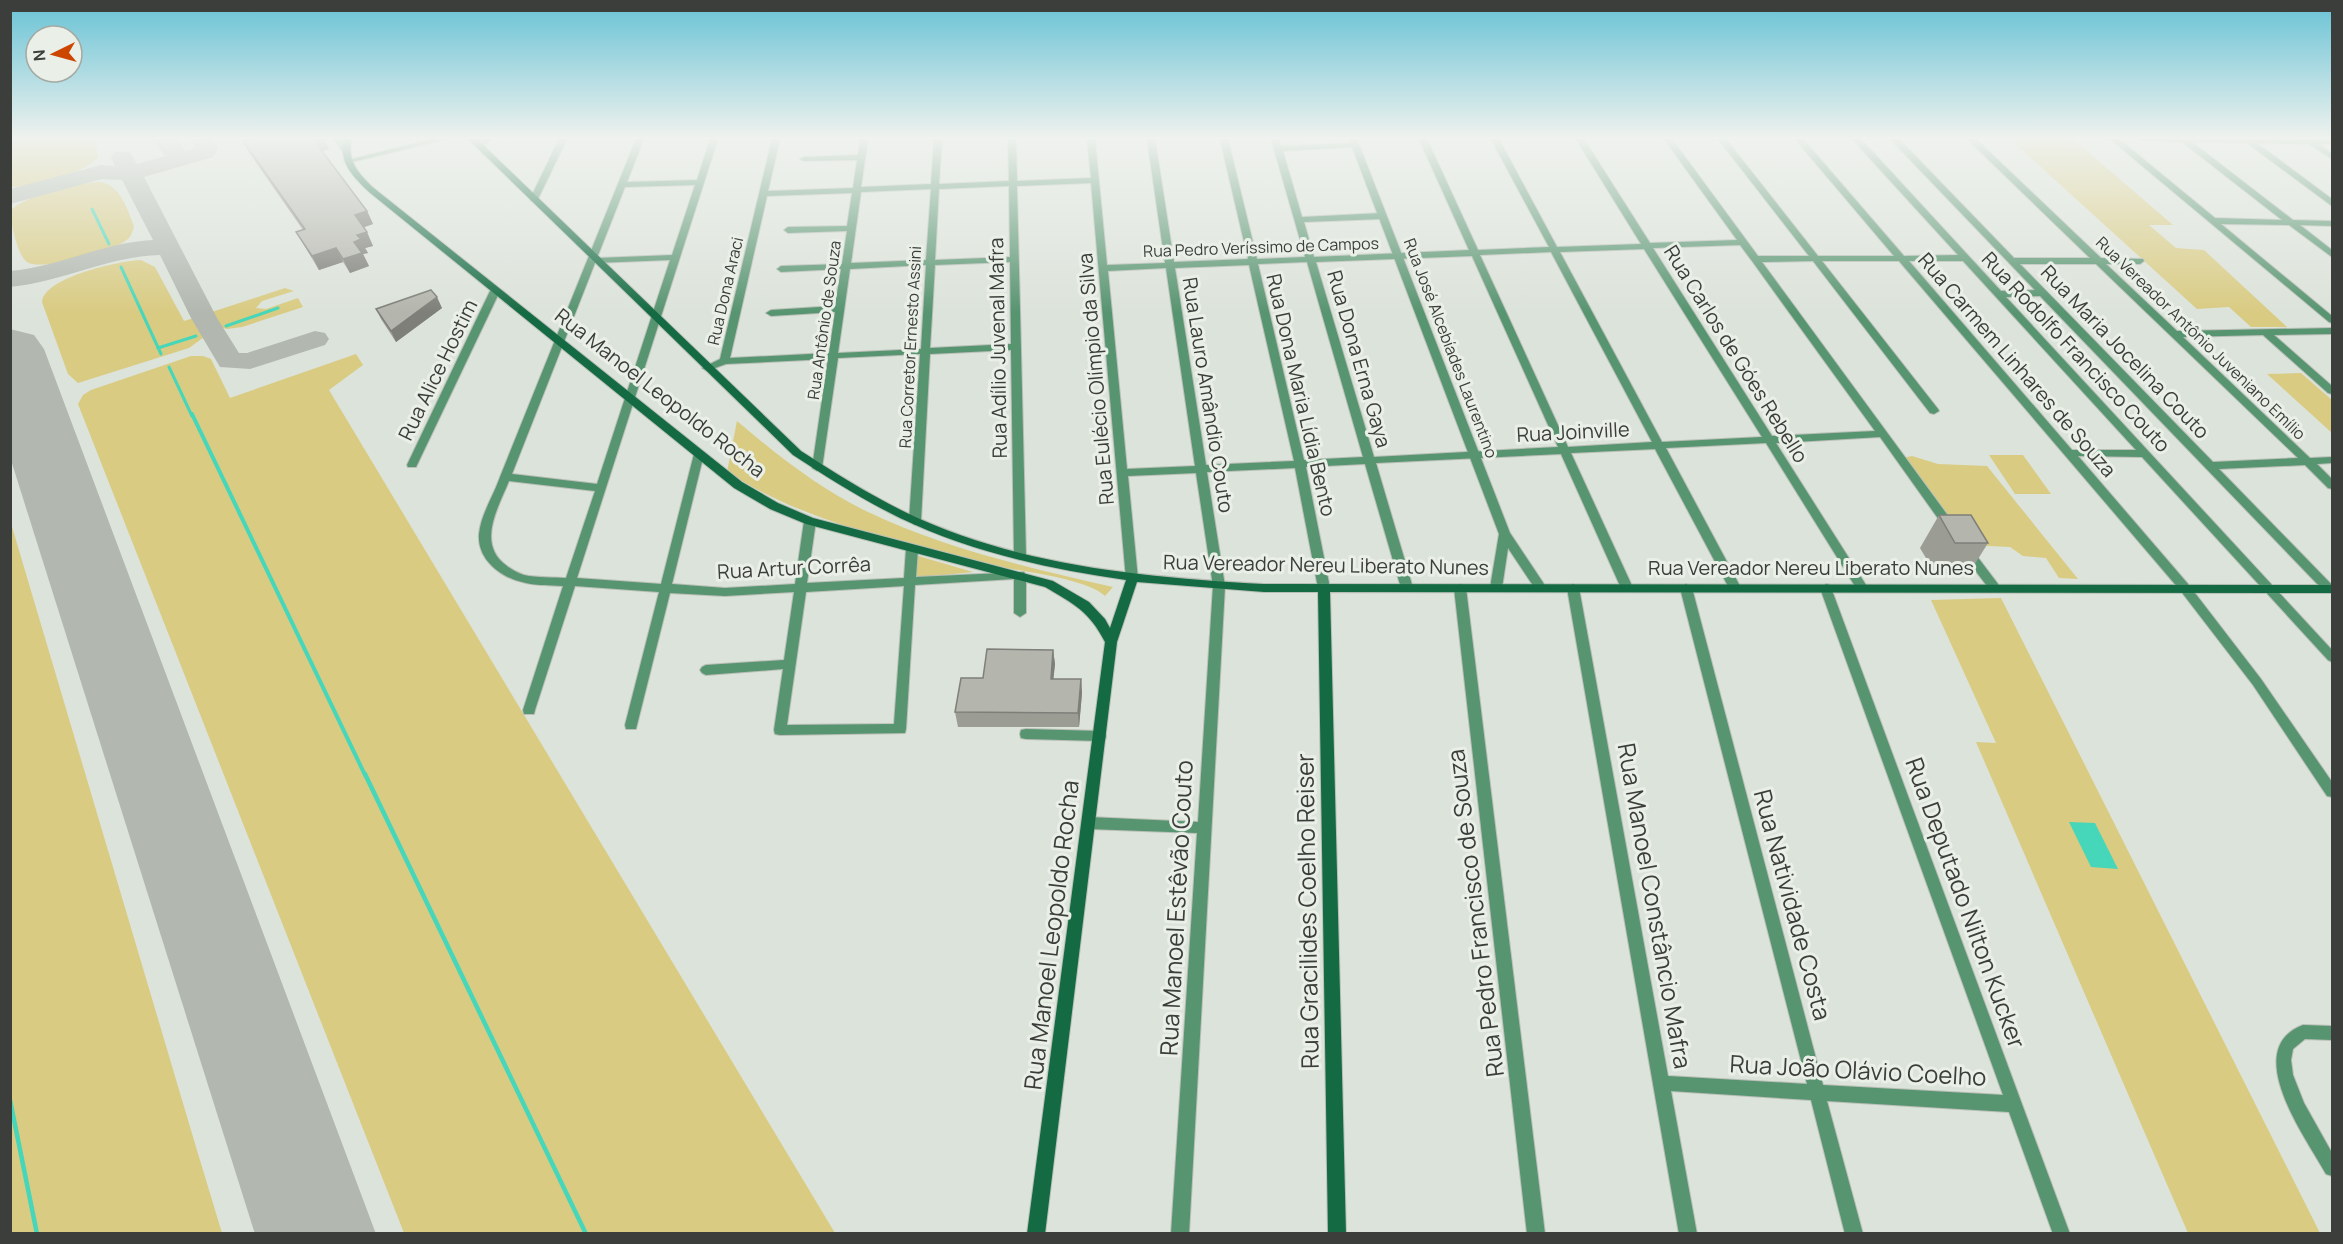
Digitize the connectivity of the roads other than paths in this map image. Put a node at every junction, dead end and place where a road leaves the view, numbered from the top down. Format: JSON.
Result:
{"nodes":[{"id":1,"x":380,"y":197,"type":"edge"},
{"id":2,"x":618,"y":197,"type":"edge"},
{"id":3,"x":695,"y":197,"type":"edge"},
{"id":4,"x":762,"y":197,"type":"edge"},
{"id":5,"x":856,"y":197,"type":"edge"},
{"id":6,"x":934,"y":197,"type":"edge"},
{"id":7,"x":1013,"y":197,"type":"edge"},
{"id":8,"x":1097,"y":197,"type":"edge"},
{"id":9,"x":1159,"y":197,"type":"edge"},
{"id":10,"x":1238,"y":197,"type":"edge"},
{"id":11,"x":1292,"y":197,"type":"edge"},
{"id":12,"x":1375,"y":197,"type":"edge"},
{"id":13,"x":1449,"y":197,"type":"edge"},
{"id":14,"x":1527,"y":197,"type":"edge"},
{"id":15,"x":1616,"y":197,"type":"edge"},
{"id":16,"x":1710,"y":197,"type":"edge"},
{"id":17,"x":1767,"y":197,"type":"edge"},
{"id":18,"x":1849,"y":197,"type":"edge"},
{"id":19,"x":1909,"y":197,"type":"edge"},
{"id":20,"x":1950,"y":197,"type":"edge"},
{"id":21,"x":2031,"y":197,"type":"edge"},
{"id":22,"x":2184,"y":197,"type":"edge"},
{"id":23,"x":2258,"y":197,"type":"edge"},
{"id":24,"x":534,"y":199,"type":"edge"},
{"id":25,"x":1382,"y":216,"type":"junction"},
{"id":26,"x":1299,"y":220,"type":"junction"},
{"id":27,"x":2213,"y":221,"type":"junction"},
{"id":28,"x":2291,"y":222,"type":"junction"},
{"id":29,"x":2332,"y":223,"type":"edge"},
{"id":30,"x":852,"y":228,"type":"junction"},
{"id":31,"x":788,"y":230,"type":"dead end"},
{"id":32,"x":1743,"y":242,"type":"junction"},
{"id":33,"x":1647,"y":246,"type":"junction"},
{"id":34,"x":1555,"y":250,"type":"junction"},
{"id":35,"x":1474,"y":253,"type":"junction"},
{"id":36,"x":2332,"y":254,"type":"edge"},
{"id":37,"x":1398,"y":256,"type":"junction"},
{"id":38,"x":676,"y":257,"type":"junction"},
{"id":39,"x":595,"y":258,"type":"junction"},
{"id":40,"x":1815,"y":258,"type":"junction"},
{"id":41,"x":1901,"y":258,"type":"junction"},
{"id":42,"x":1965,"y":258,"type":"junction"},
{"id":43,"x":1014,"y":259,"type":"junction"},
{"id":44,"x":1755,"y":259,"type":"junction"},
{"id":45,"x":1311,"y":260,"type":"junction"},
{"id":46,"x":2012,"y":261,"type":"junction"},
{"id":47,"x":2140,"y":261,"type":"dead end"},
{"id":48,"x":1253,"y":262,"type":"junction"},
{"id":49,"x":2099,"y":262,"type":"junction"},
{"id":50,"x":931,"y":263,"type":"junction"},
{"id":51,"x":846,"y":266,"type":"junction"},
{"id":52,"x":1170,"y":266,"type":"junction"},
{"id":53,"x":1104,"y":268,"type":"junction"},
{"id":54,"x":782,"y":269,"type":"dead end"},
{"id":55,"x":495,"y":291,"type":"junction"},
{"id":56,"x":2043,"y":293,"type":"junction"},
{"id":57,"x":1999,"y":294,"type":"junction"},
{"id":58,"x":840,"y":309,"type":"junction"},
{"id":59,"x":771,"y":313,"type":"dead end"},
{"id":60,"x":656,"y":318,"type":"junction"},
{"id":61,"x":2332,"y":320,"type":"edge"},
{"id":62,"x":2264,"y":331,"type":"junction"},
{"id":63,"x":2332,"y":331,"type":"edge"},
{"id":64,"x":2175,"y":334,"type":"junction"},
{"id":65,"x":559,"y":342,"type":"junction"},
{"id":66,"x":1016,"y":347,"type":"junction"},
{"id":67,"x":925,"y":351,"type":"junction"},
{"id":68,"x":833,"y":356,"type":"junction"},
{"id":69,"x":724,"y":361,"type":"junction"},
{"id":70,"x":707,"y":368,"type":"junction"},
{"id":71,"x":2332,"y":391,"type":"edge"},
{"id":72,"x":630,"y":400,"type":"junction"},
{"id":73,"x":1935,"y":411,"type":"dead end"},
{"id":74,"x":1882,"y":434,"type":"junction"},
{"id":75,"x":1769,"y":440,"type":"junction"},
{"id":76,"x":1659,"y":446,"type":"junction"},
{"id":77,"x":1564,"y":450,"type":"junction"},
{"id":78,"x":2068,"y":453,"type":"junction"},
{"id":79,"x":699,"y":454,"type":"junction"},
{"id":80,"x":2146,"y":454,"type":"junction"},
{"id":81,"x":1474,"y":455,"type":"junction"},
{"id":82,"x":1370,"y":460,"type":"junction"},
{"id":83,"x":2332,"y":460,"type":"edge"},
{"id":84,"x":2308,"y":461,"type":"junction"},
{"id":85,"x":1300,"y":464,"type":"junction"},
{"id":86,"x":412,"y":465,"type":"dead end"},
{"id":87,"x":2210,"y":466,"type":"junction"},
{"id":88,"x":817,"y":468,"type":"junction"},
{"id":89,"x":1201,"y":469,"type":"junction"},
{"id":90,"x":1123,"y":473,"type":"junction"},
{"id":91,"x":505,"y":477,"type":"junction"},
{"id":92,"x":2332,"y":485,"type":"edge"},
{"id":93,"x":601,"y":488,"type":"junction"},
{"id":94,"x":810,"y":521,"type":"junction"},
{"id":95,"x":915,"y":521,"type":"junction"},
{"id":96,"x":1505,"y":534,"type":"junction"},
{"id":97,"x":912,"y":549,"type":"junction"},
{"id":98,"x":1020,"y":556,"type":"junction"},
{"id":99,"x":1020,"y":575,"type":"junction"},
{"id":100,"x":1132,"y":579,"type":"junction"},
{"id":101,"x":911,"y":581,"type":"junction"},
{"id":102,"x":571,"y":582,"type":"junction"},
{"id":103,"x":1219,"y":586,"type":"junction"},
{"id":104,"x":1540,"y":587,"type":"junction"},
{"id":105,"x":2184,"y":587,"type":"junction"},
{"id":106,"x":665,"y":588,"type":"junction"},
{"id":107,"x":801,"y":588,"type":"junction"},
{"id":108,"x":1324,"y":588,"type":"junction"},
{"id":109,"x":1407,"y":588,"type":"junction"},
{"id":110,"x":1460,"y":588,"type":"junction"},
{"id":111,"x":1496,"y":588,"type":"junction"},
{"id":112,"x":1573,"y":588,"type":"junction"},
{"id":113,"x":1627,"y":588,"type":"junction"},
{"id":114,"x":1686,"y":588,"type":"junction"},
{"id":115,"x":1735,"y":588,"type":"junction"},
{"id":116,"x":1826,"y":588,"type":"junction"},
{"id":117,"x":1862,"y":588,"type":"junction"},
{"id":118,"x":1994,"y":588,"type":"junction"},
{"id":119,"x":2270,"y":588,"type":"junction"},
{"id":120,"x":2331,"y":589,"type":"edge"},
{"id":121,"x":1020,"y":613,"type":"dead end"},
{"id":122,"x":1112,"y":642,"type":"junction"},
{"id":123,"x":2332,"y":657,"type":"edge"},
{"id":124,"x":789,"y":664,"type":"junction"},
{"id":125,"x":706,"y":670,"type":"dead end"},
{"id":126,"x":530,"y":710,"type":"dead end"},
{"id":127,"x":631,"y":725,"type":"dead end"},
{"id":128,"x":1026,"y":734,"type":"dead end"},
{"id":129,"x":1100,"y":736,"type":"junction"},
{"id":130,"x":2332,"y":792,"type":"edge"},
{"id":131,"x":1089,"y":823,"type":"junction"},
{"id":132,"x":1204,"y":828,"type":"junction"},
{"id":133,"x":2332,"y":1033,"type":"edge"},
{"id":134,"x":1662,"y":1083,"type":"junction"},
{"id":135,"x":1818,"y":1092,"type":"junction"},
{"id":136,"x":2015,"y":1104,"type":"junction"},
{"id":137,"x":2332,"y":1168,"type":"edge"},
{"id":138,"x":1036,"y":1233,"type":"edge"},
{"id":139,"x":1180,"y":1233,"type":"edge"},
{"id":140,"x":1337,"y":1233,"type":"edge"},
{"id":141,"x":1536,"y":1233,"type":"edge"},
{"id":142,"x":1688,"y":1233,"type":"edge"},
{"id":143,"x":1854,"y":1233,"type":"edge"},
{"id":144,"x":2062,"y":1233,"type":"edge"}],
"edges":[{"from":1,"to":55,"type":"main road","name":"Rua Manoel Leopoldo Rocha"},
{"from":2,"to":39,"type":"street","name":"Rua Artur Corrêa"},
{"from":3,"to":38,"type":"street"},
{"from":4,"to":69,"type":"street","name":"Rua Dona Araci"},
{"from":5,"to":30,"type":"street","name":"Rua Antônio de Souza"},
{"from":6,"to":50,"type":"street","name":"Rua Corretor Ernesto Assini"},
{"from":7,"to":43,"type":"street","name":"Rua Adílio Juvenal Mafra"},
{"from":8,"to":53,"type":"street","name":"Rua Eulécio Olímpio da Silva"},
{"from":9,"to":52,"type":"street","name":"Rua Lauro Amândio Couto"},
{"from":10,"to":48,"type":"street","name":"Rua Dona Maria Lídia Bento"},
{"from":11,"to":26,"type":"street","name":"Rua Dona Erna Gaya"},
{"from":12,"to":25,"type":"street","name":"Rua José Alcebíades Laurentino"},
{"from":13,"to":35,"type":"street"},
{"from":14,"to":34,"type":"street"},
{"from":15,"to":33,"type":"street","name":"Rua Carlos de Góes Rebello"},
{"from":16,"to":32,"type":"street"},
{"from":17,"to":40,"type":"street"},
{"from":18,"to":41,"type":"street","name":"Rua Carmem Linhares de Souza"},
{"from":19,"to":42,"type":"street","name":"Rua Rodolfo Francisco Couto"},
{"from":20,"to":46,"type":"street","name":"Rua Maria Jocelina Couto"},
{"from":21,"to":49,"type":"street","name":"Rua Vereador Antônio Juveniano Emílio"},
{"from":22,"to":27,"type":"street"},
{"from":23,"to":28,"type":"street"},
{"from":24,"to":39,"type":"main road","name":"Rua Vereador Nereu Liberato Nunes"},
{"from":25,"to":26,"type":"street"},
{"from":25,"to":37,"type":"street","name":"Rua José Alcebíades Laurentino"},
{"from":26,"to":45,"type":"street","name":"Rua Dona Erna Gaya"},
{"from":27,"to":28,"type":"street"},
{"from":27,"to":61,"type":"street"},
{"from":28,"to":29,"type":"street"},
{"from":28,"to":36,"type":"street"},
{"from":30,"to":31,"type":"street"},
{"from":30,"to":51,"type":"street","name":"Rua Antônio de Souza"},
{"from":32,"to":33,"type":"street","name":"Rua Pedro Veríssimo de Campos"},
{"from":32,"to":44,"type":"street"},
{"from":33,"to":34,"type":"street","name":"Rua Pedro Veríssimo de Campos"},
{"from":33,"to":75,"type":"street","name":"Rua Carlos de Góes Rebello"},
{"from":34,"to":35,"type":"street","name":"Rua Pedro Veríssimo de Campos"},
{"from":34,"to":76,"type":"street"},
{"from":35,"to":37,"type":"street","name":"Rua Pedro Veríssimo de Campos"},
{"from":35,"to":77,"type":"street"},
{"from":37,"to":45,"type":"street","name":"Rua Pedro Veríssimo de Campos"},
{"from":37,"to":81,"type":"street","name":"Rua José Alcebíades Laurentino"},
{"from":38,"to":39,"type":"street"},
{"from":38,"to":60,"type":"street"},
{"from":39,"to":60,"type":"main road","name":"Rua Vereador Nereu Liberato Nunes"},
{"from":39,"to":65,"type":"street","name":"Rua Artur Corrêa"},
{"from":40,"to":41,"type":"street"},
{"from":40,"to":44,"type":"street"},
{"from":40,"to":73,"type":"street"},
{"from":41,"to":42,"type":"street"},
{"from":41,"to":78,"type":"street","name":"Rua Carmem Linhares de Souza"},
{"from":42,"to":57,"type":"street","name":"Rua Rodolfo Francisco Couto"},
{"from":43,"to":50,"type":"street"},
{"from":43,"to":66,"type":"street","name":"Rua Adílio Juvenal Mafra"},
{"from":44,"to":74,"type":"street"},
{"from":45,"to":48,"type":"street","name":"Rua Pedro Veríssimo de Campos"},
{"from":45,"to":82,"type":"street","name":"Rua Dona Erna Gaya"},
{"from":46,"to":49,"type":"street"},
{"from":46,"to":56,"type":"street","name":"Rua Maria Jocelina Couto"},
{"from":47,"to":49,"type":"street"},
{"from":48,"to":52,"type":"street","name":"Rua Pedro Veríssimo de Campos"},
{"from":48,"to":85,"type":"street","name":"Rua Dona Maria Lídia Bento"},
{"from":49,"to":64,"type":"street","name":"Rua Vereador Antônio Juveniano Emílio"},
{"from":50,"to":51,"type":"street"},
{"from":50,"to":67,"type":"street","name":"Rua Corretor Ernesto Assini"},
{"from":51,"to":54,"type":"street"},
{"from":51,"to":58,"type":"street","name":"Rua Antônio de Souza"},
{"from":52,"to":53,"type":"street","name":"Rua Pedro Veríssimo de Campos"},
{"from":52,"to":89,"type":"street","name":"Rua Lauro Amândio Couto"},
{"from":53,"to":90,"type":"street","name":"Rua Eulécio Olímpio da Silva"},
{"from":55,"to":65,"type":"main road","name":"Rua Manoel Leopoldo Rocha"},
{"from":55,"to":86,"type":"street","name":"Rua Alice Hostim"},
{"from":56,"to":57,"type":"street"},
{"from":56,"to":87,"type":"street","name":"Rua Maria Jocelina Couto"},
{"from":57,"to":80,"type":"street","name":"Rua Rodolfo Francisco Couto"},
{"from":58,"to":59,"type":"street"},
{"from":58,"to":68,"type":"street","name":"Rua Antônio de Souza"},
{"from":60,"to":70,"type":"main road","name":"Rua Vereador Nereu Liberato Nunes"},
{"from":60,"to":72,"type":"street"},
{"from":62,"to":63,"type":"street"},
{"from":62,"to":64,"type":"street"},
{"from":62,"to":71,"type":"street"},
{"from":64,"to":84,"type":"street","name":"Rua Vereador Antônio Juveniano Emílio"},
{"from":65,"to":72,"type":"main road","name":"Rua Manoel Leopoldo Rocha"},
{"from":65,"to":91,"type":"street","name":"Rua Artur Corrêa"},
{"from":66,"to":67,"type":"street"},
{"from":66,"to":98,"type":"street","name":"Rua Adílio Juvenal Mafra"},
{"from":67,"to":68,"type":"street"},
{"from":67,"to":95,"type":"street","name":"Rua Corretor Ernesto Assini"},
{"from":68,"to":69,"type":"street"},
{"from":68,"to":88,"type":"street","name":"Rua Antônio de Souza"},
{"from":69,"to":70,"type":"street","name":"Rua Dona Araci"},
{"from":70,"to":88,"type":"main road","name":"Rua Vereador Nereu Liberato Nunes"},
{"from":72,"to":79,"type":"main road","name":"Rua Manoel Leopoldo Rocha"},
{"from":72,"to":93,"type":"street"},
{"from":74,"to":75,"type":"street","name":"Rua Joinville"},
{"from":74,"to":118,"type":"street"},
{"from":75,"to":76,"type":"street","name":"Rua Joinville"},
{"from":75,"to":117,"type":"street","name":"Rua Carlos de Góes Rebello"},
{"from":76,"to":77,"type":"street","name":"Rua Joinville"},
{"from":76,"to":115,"type":"street"},
{"from":77,"to":81,"type":"street","name":"Rua Joinville"},
{"from":77,"to":113,"type":"street"},
{"from":78,"to":80,"type":"street"},
{"from":78,"to":105,"type":"street","name":"Rua Carmem Linhares de Souza"},
{"from":79,"to":94,"type":"main road","name":"Rua Manoel Leopoldo Rocha"},
{"from":79,"to":106,"type":"street"},
{"from":80,"to":119,"type":"street","name":"Rua Rodolfo Francisco Couto"},
{"from":81,"to":82,"type":"street","name":"Rua Joinville"},
{"from":81,"to":96,"type":"street","name":"Rua José Alcebíades Laurentino"},
{"from":82,"to":85,"type":"street","name":"Rua Joinville"},
{"from":82,"to":109,"type":"street","name":"Rua Dona Erna Gaya"},
{"from":83,"to":84,"type":"street"},
{"from":84,"to":87,"type":"street"},
{"from":84,"to":92,"type":"street","name":"Rua Vereador Antônio Juveniano Emílio"},
{"from":85,"to":89,"type":"street","name":"Rua Joinville"},
{"from":85,"to":108,"type":"street","name":"Rua Dona Maria Lídia Bento"},
{"from":87,"to":120,"type":"street","name":"Rua Maria Jocelina Couto"},
{"from":88,"to":95,"type":"main road","name":"Rua Vereador Nereu Liberato Nunes"},
{"from":89,"to":90,"type":"street","name":"Rua Joinville"},
{"from":89,"to":103,"type":"street","name":"Rua Lauro Amândio Couto"},
{"from":90,"to":100,"type":"street","name":"Rua Eulécio Olímpio da Silva"},
{"from":91,"to":93,"type":"street"},
{"from":91,"to":102,"type":"street","name":"Rua Artur Corrêa"},
{"from":93,"to":102,"type":"street"},
{"from":94,"to":97,"type":"main road","name":"Rua Manoel Leopoldo Rocha"},
{"from":94,"to":107,"type":"street"},
{"from":95,"to":98,"type":"main road","name":"Rua Vereador Nereu Liberato Nunes"},
{"from":96,"to":104,"type":"street","name":"Rua José Alcebíades Laurentino"},
{"from":96,"to":111,"type":"street"},
{"from":97,"to":99,"type":"main road","name":"Rua Manoel Leopoldo Rocha"},
{"from":97,"to":101,"type":"street"},
{"from":98,"to":100,"type":"main road","name":"Rua Vereador Nereu Liberato Nunes"},
{"from":99,"to":101,"type":"street","name":"Rua Artur Corrêa"},
{"from":99,"to":121,"type":"street"},
{"from":99,"to":122,"type":"main road","name":"Rua Manoel Leopoldo Rocha"},
{"from":100,"to":103,"type":"main road","name":"Rua Vereador Nereu Liberato Nunes"},
{"from":100,"to":122,"type":"main road","name":"Rua Manoel Leopoldo Rocha"},
{"from":101,"to":107,"type":"street","name":"Rua Artur Corrêa"},
{"from":101,"to":124,"type":"street"},
{"from":102,"to":106,"type":"street","name":"Rua Artur Corrêa"},
{"from":102,"to":126,"type":"street"},
{"from":103,"to":108,"type":"main road","name":"Rua Vereador Nereu Liberato Nunes"},
{"from":103,"to":132,"type":"street","name":"Rua Manoel Estêvão Couto"},
{"from":104,"to":111,"type":"main road","name":"Rua Vereador Nereu Liberato Nunes"},
{"from":104,"to":112,"type":"main road","name":"Rua Vereador Nereu Liberato Nunes"},
{"from":105,"to":118,"type":"main road","name":"Rua Vereador Nereu Liberato Nunes"},
{"from":105,"to":119,"type":"main road","name":"Rua Vereador Nereu Liberato Nunes"},
{"from":105,"to":130,"type":"street","name":"Rua Carmem Linhares de Souza"},
{"from":106,"to":107,"type":"street","name":"Rua Artur Corrêa"},
{"from":106,"to":127,"type":"street"},
{"from":107,"to":124,"type":"street"},
{"from":108,"to":109,"type":"main road","name":"Rua Vereador Nereu Liberato Nunes"},
{"from":108,"to":140,"type":"main road","name":"Rua Gracilides Coelho Reiser"},
{"from":109,"to":110,"type":"main road","name":"Rua Vereador Nereu Liberato Nunes"},
{"from":110,"to":111,"type":"main road","name":"Rua Vereador Nereu Liberato Nunes"},
{"from":110,"to":141,"type":"street","name":"Rua Pedro Francisco de Souza"},
{"from":112,"to":113,"type":"main road","name":"Rua Vereador Nereu Liberato Nunes"},
{"from":112,"to":134,"type":"street","name":"Rua Manoel Constâncio Mafra"},
{"from":113,"to":114,"type":"main road","name":"Rua Vereador Nereu Liberato Nunes"},
{"from":114,"to":115,"type":"main road","name":"Rua Vereador Nereu Liberato Nunes"},
{"from":114,"to":135,"type":"street","name":"Rua Natividade Costa"},
{"from":115,"to":116,"type":"main road","name":"Rua Vereador Nereu Liberato Nunes"},
{"from":116,"to":117,"type":"main road","name":"Rua Vereador Nereu Liberato Nunes"},
{"from":116,"to":136,"type":"street","name":"Rua Deputado Nilton Kucker"},
{"from":117,"to":118,"type":"main road","name":"Rua Vereador Nereu Liberato Nunes"},
{"from":119,"to":120,"type":"main road","name":"Rua Vereador Nereu Liberato Nunes"},
{"from":119,"to":123,"type":"street","name":"Rua Rodolfo Francisco Couto"},
{"from":122,"to":129,"type":"main road","name":"Rua Manoel Leopoldo Rocha"},
{"from":124,"to":125,"type":"street"},
{"from":128,"to":129,"type":"street"},
{"from":129,"to":131,"type":"main road","name":"Rua Manoel Leopoldo Rocha"},
{"from":131,"to":132,"type":"street"},
{"from":131,"to":138,"type":"main road","name":"Rua Manoel Leopoldo Rocha"},
{"from":132,"to":139,"type":"street","name":"Rua Manoel Estêvão Couto"},
{"from":133,"to":137,"type":"street"},
{"from":134,"to":135,"type":"street","name":"Rua João Olávio Coelho"},
{"from":134,"to":142,"type":"street","name":"Rua Manoel Constâncio Mafra"},
{"from":135,"to":136,"type":"street","name":"Rua João Olávio Coelho"},
{"from":135,"to":143,"type":"street","name":"Rua Natividade Costa"},
{"from":136,"to":144,"type":"street","name":"Rua Deputado Nilton Kucker"}]}
